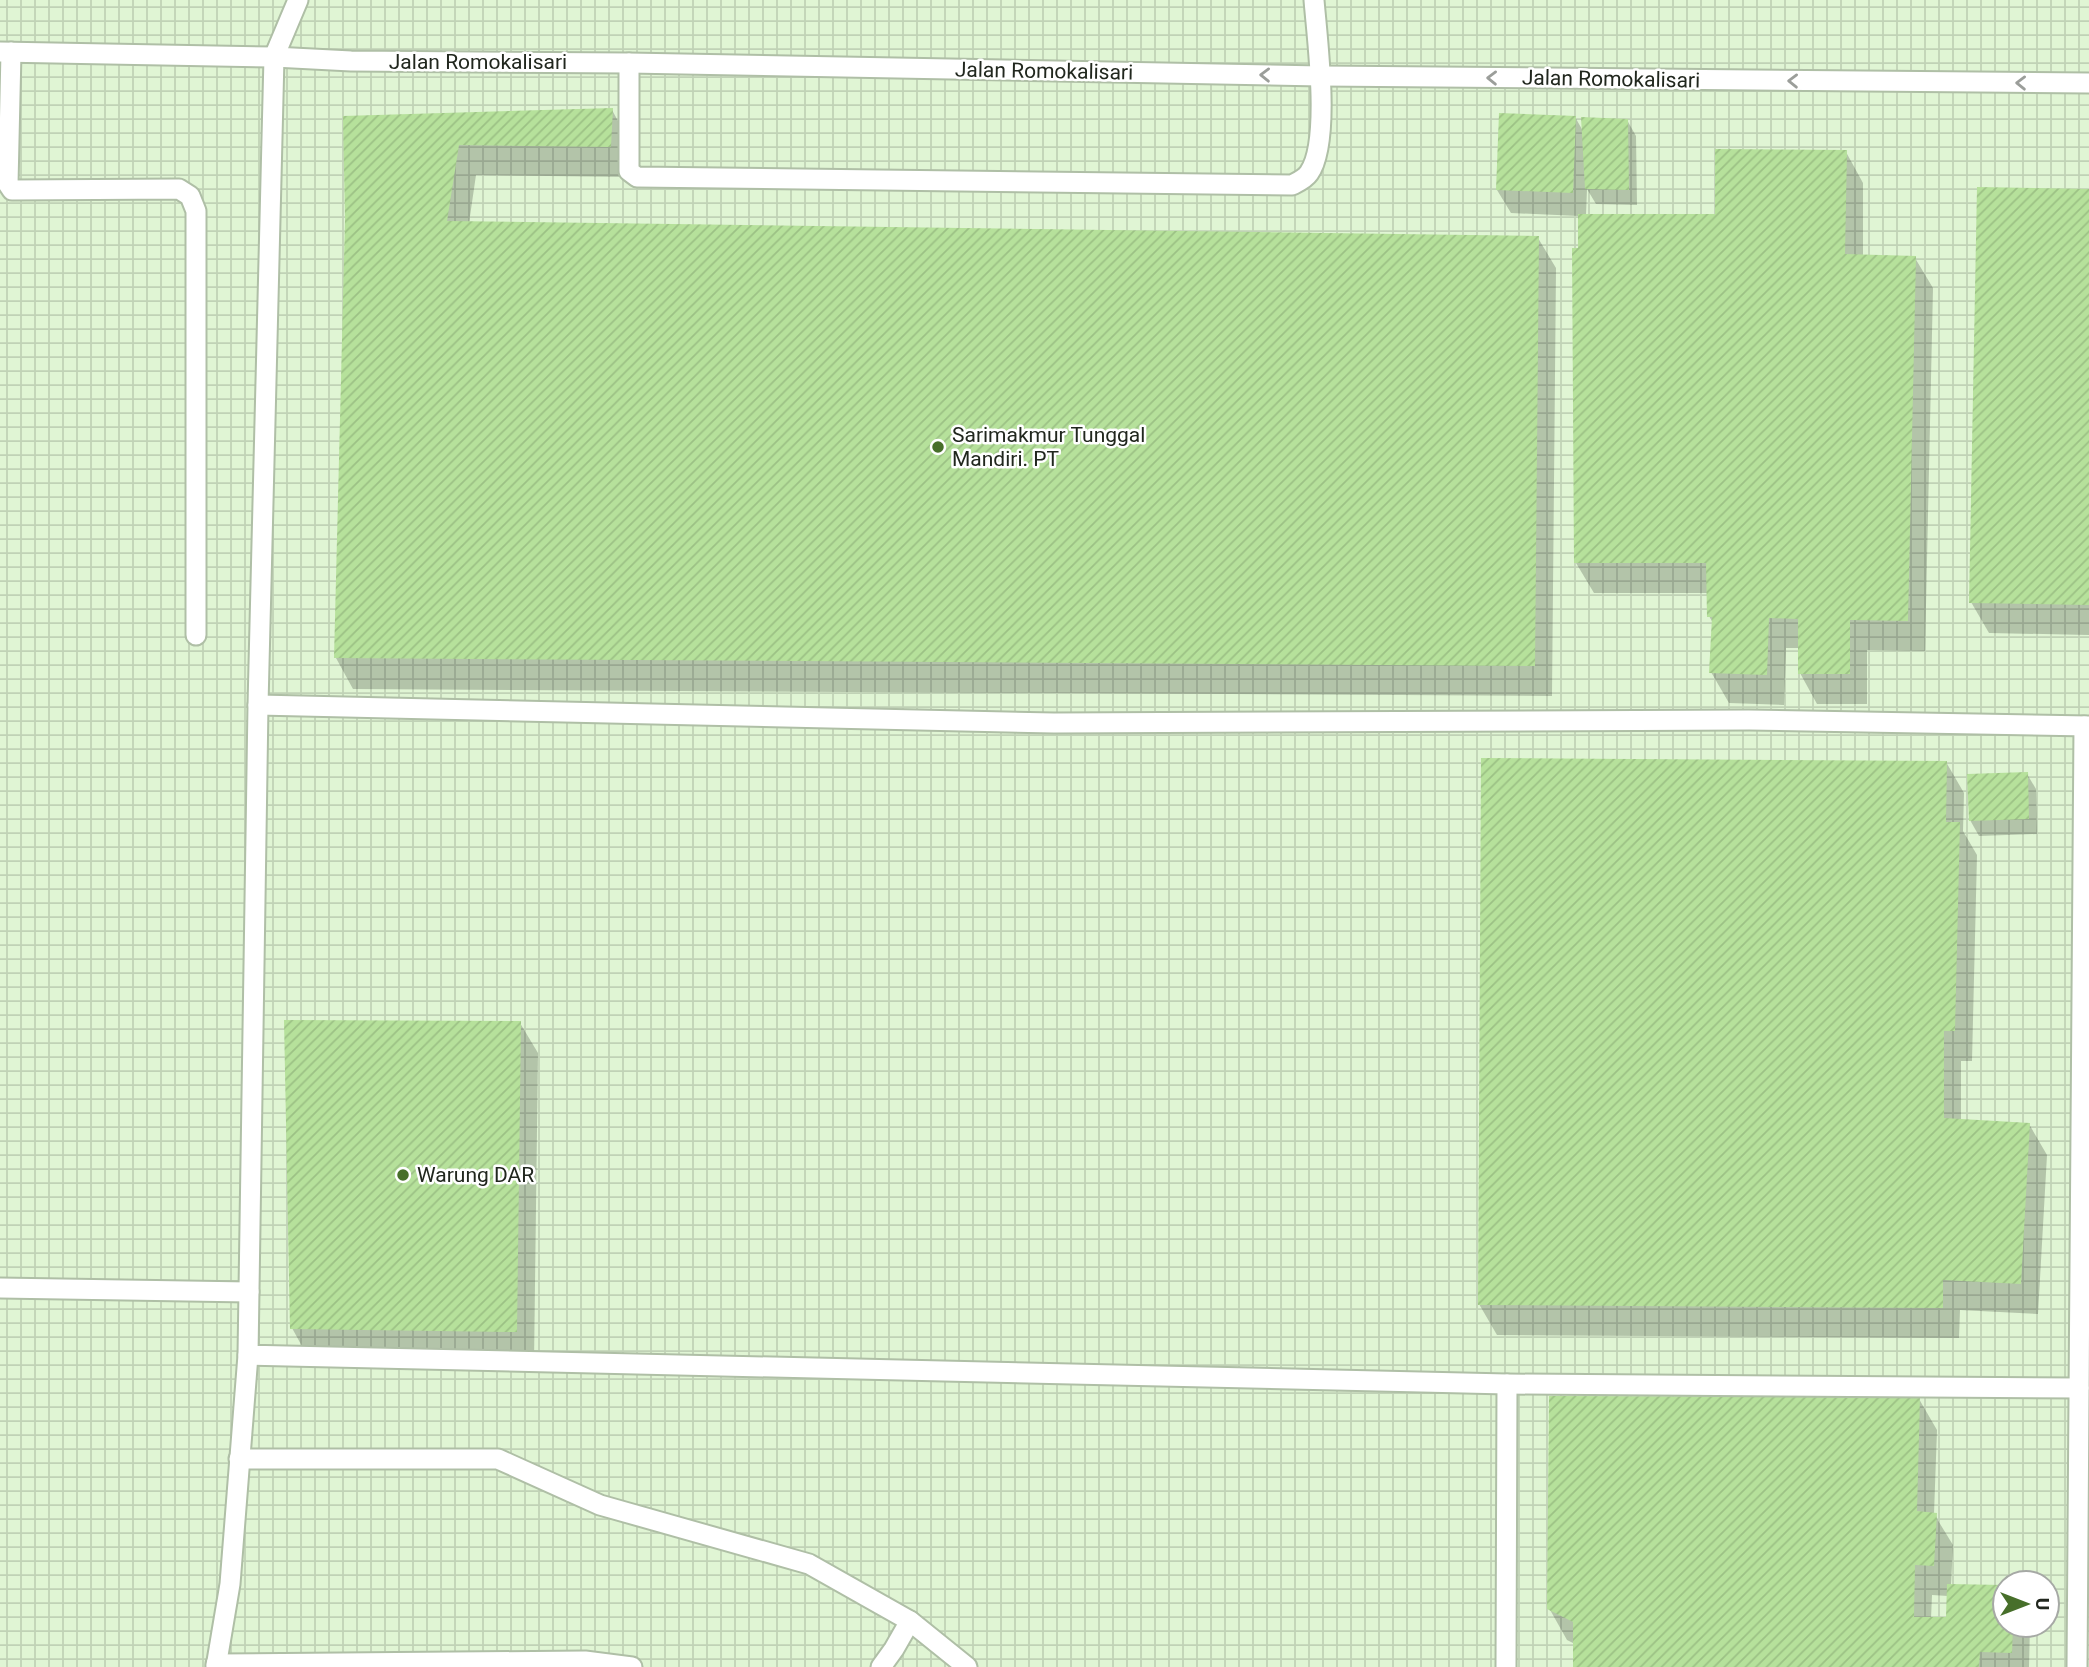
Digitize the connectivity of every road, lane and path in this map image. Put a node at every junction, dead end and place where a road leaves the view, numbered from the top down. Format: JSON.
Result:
{"nodes":[{"id":1,"x":298,"y":0,"type":"edge"},
{"id":2,"x":1314,"y":0,"type":"edge"},
{"id":3,"x":5,"y":52,"type":"edge"},
{"id":4,"x":274,"y":57,"type":"junction"},
{"id":5,"x":629,"y":63,"type":"junction"},
{"id":6,"x":1321,"y":76,"type":"junction"},
{"id":7,"x":2089,"y":83,"type":"edge"},
{"id":8,"x":196,"y":635,"type":"dead end"},
{"id":9,"x":258,"y":705,"type":"junction"},
{"id":10,"x":2087,"y":726,"type":"edge"},
{"id":11,"x":0,"y":1288,"type":"edge"},
{"id":12,"x":249,"y":1292,"type":"junction"},
{"id":13,"x":248,"y":1355,"type":"junction"},
{"id":14,"x":1507,"y":1384,"type":"junction"},
{"id":15,"x":2079,"y":1388,"type":"junction"},
{"id":16,"x":239,"y":1459,"type":"junction"},
{"id":17,"x":910,"y":1621,"type":"junction"},
{"id":18,"x":216,"y":1665,"type":"edge"},
{"id":19,"x":632,"y":1667,"type":"edge"},
{"id":20,"x":881,"y":1667,"type":"edge"},
{"id":21,"x":967,"y":1667,"type":"edge"},
{"id":22,"x":1506,"y":1667,"type":"edge"},
{"id":23,"x":2077,"y":1667,"type":"edge"}],
"edges":[{"from":1,"to":4,"type":"lane"},
{"from":2,"to":6,"type":"lane"},
{"from":3,"to":4,"type":"lane","name":"Jalan Romokalisari"},
{"from":3,"to":8,"type":"lane"},
{"from":4,"to":5,"type":"lane","name":"Jalan Romokalisari"},
{"from":4,"to":9,"type":"lane"},
{"from":6,"to":5,"type":"lane","name":"Jalan Romokalisari","one_way":true},
{"from":5,"to":6,"type":"lane"},
{"from":7,"to":6,"type":"lane","name":"Jalan Romokalisari","one_way":true},
{"from":9,"to":10,"type":"lane"},
{"from":9,"to":12,"type":"lane"},
{"from":10,"to":15,"type":"lane"},
{"from":11,"to":12,"type":"lane"},
{"from":12,"to":13,"type":"lane"},
{"from":13,"to":14,"type":"lane"},
{"from":13,"to":16,"type":"lane"},
{"from":14,"to":15,"type":"lane"},
{"from":14,"to":22,"type":"lane"},
{"from":15,"to":23,"type":"lane"},
{"from":16,"to":17,"type":"lane"},
{"from":16,"to":18,"type":"lane"},
{"from":17,"to":20,"type":"lane"},
{"from":17,"to":21,"type":"lane"},
{"from":18,"to":19,"type":"lane"}]}
